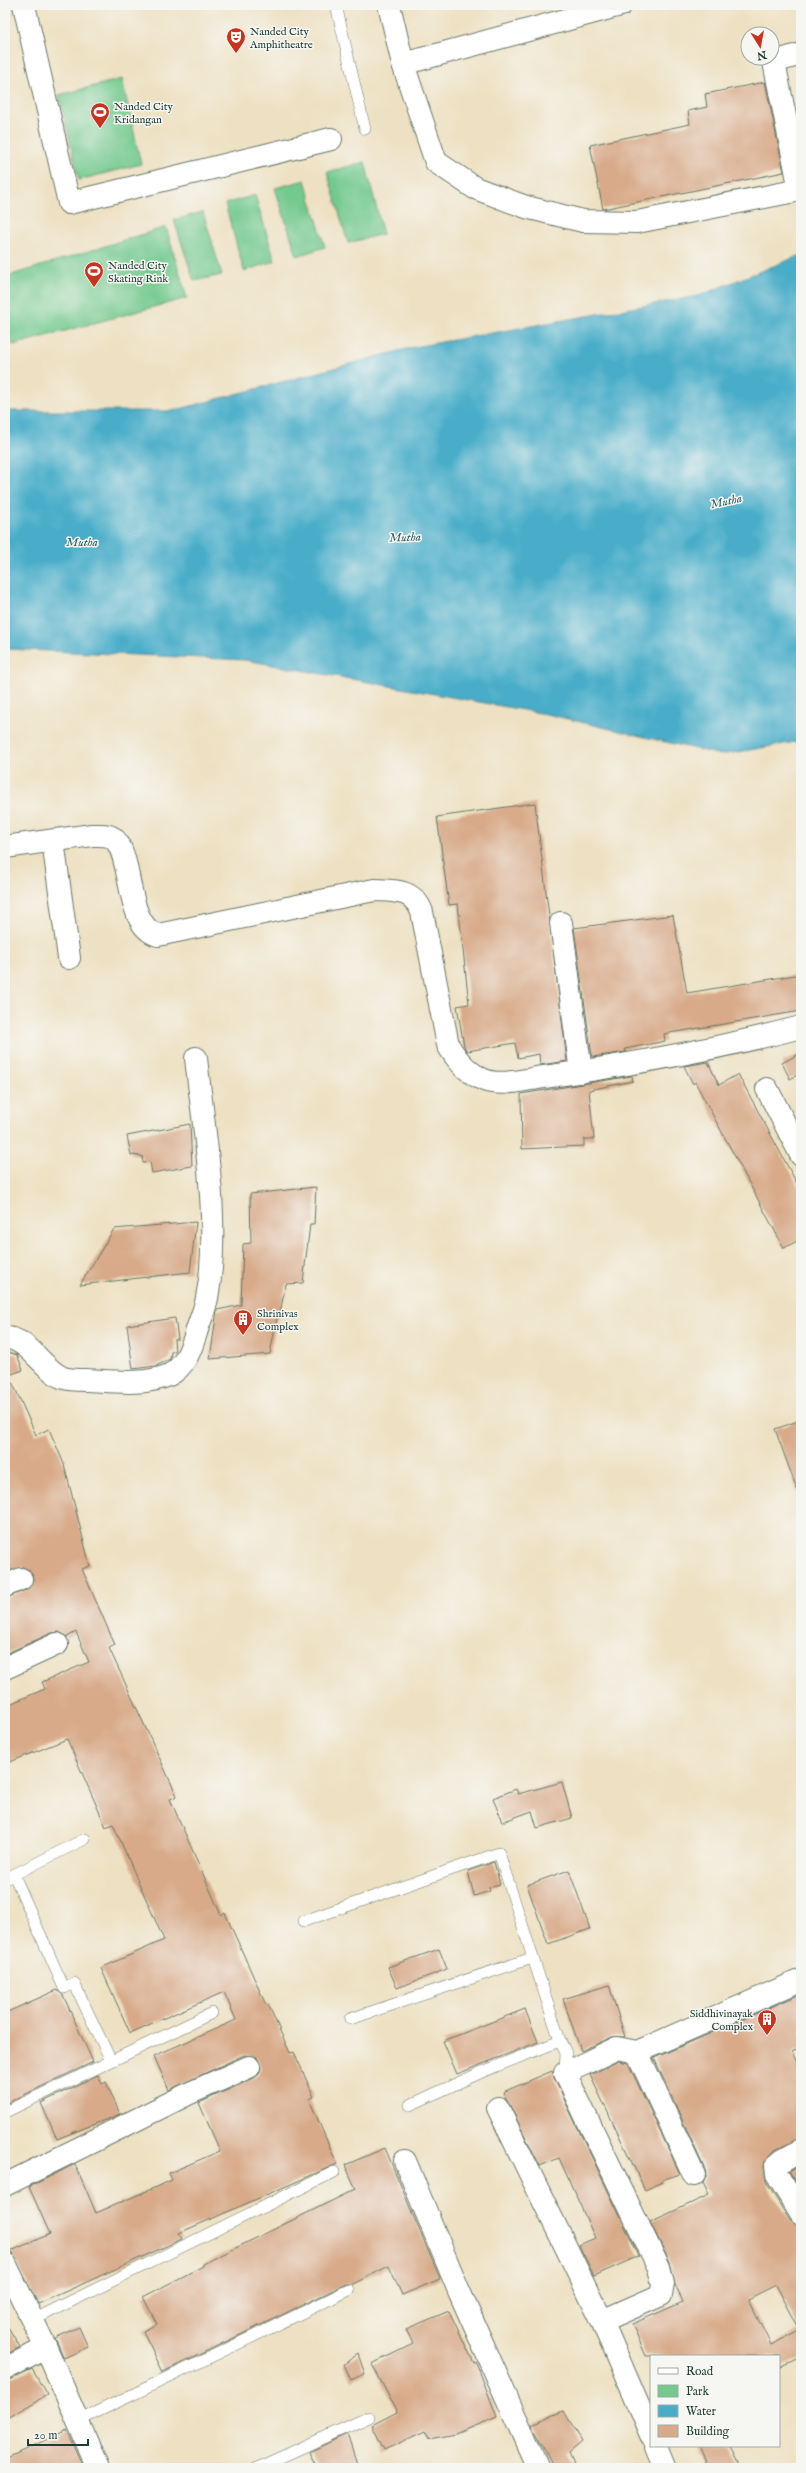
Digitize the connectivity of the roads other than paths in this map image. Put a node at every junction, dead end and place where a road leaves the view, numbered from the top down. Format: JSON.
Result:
{"nodes":[{"id":1,"x":24,"y":5,"type":"edge"},
{"id":2,"x":336,"y":5,"type":"edge"},
{"id":3,"x":389,"y":5,"type":"edge"},
{"id":4,"x":621,"y":5,"type":"edge"},
{"id":5,"x":801,"y":54,"type":"edge"},
{"id":6,"x":403,"y":64,"type":"junction"},
{"id":7,"x":365,"y":129,"type":"dead end"},
{"id":8,"x":331,"y":139,"type":"dead end"},
{"id":9,"x":53,"y":841,"type":"junction"},
{"id":10,"x":5,"y":847,"type":"edge"},
{"id":11,"x":561,"y":923,"type":"dead end"},
{"id":12,"x":69,"y":958,"type":"dead end"},
{"id":13,"x":801,"y":1027,"type":"edge"},
{"id":14,"x":196,"y":1058,"type":"dead end"},
{"id":15,"x":581,"y":1072,"type":"junction"},
{"id":16,"x":767,"y":1088,"type":"dead end"},
{"id":17,"x":801,"y":1155,"type":"edge"},
{"id":18,"x":5,"y":1338,"type":"edge"},
{"id":19,"x":56,"y":1644,"type":"dead end"},
{"id":20,"x":5,"y":1668,"type":"edge"},
{"id":21,"x":85,"y":1839,"type":"dead end"},
{"id":22,"x":9,"y":1877,"type":"edge"},
{"id":23,"x":304,"y":1921,"type":"dead end"},
{"id":24,"x":532,"y":1958,"type":"junction"},
{"id":25,"x":801,"y":1980,"type":"edge"},
{"id":26,"x":212,"y":2014,"type":"dead end"},
{"id":27,"x":350,"y":2019,"type":"dead end"},
{"id":28,"x":560,"y":2042,"type":"junction"},
{"id":29,"x":638,"y":2052,"type":"junction"},
{"id":30,"x":111,"y":2061,"type":"junction"},
{"id":31,"x":249,"y":2067,"type":"dead end"},
{"id":32,"x":565,"y":2073,"type":"junction"},
{"id":33,"x":410,"y":2105,"type":"dead end"},
{"id":34,"x":498,"y":2108,"type":"dead end"},
{"id":35,"x":5,"y":2112,"type":"edge"},
{"id":36,"x":801,"y":2150,"type":"edge"},
{"id":37,"x":405,"y":2161,"type":"dead end"},
{"id":38,"x":334,"y":2172,"type":"dead end"},
{"id":39,"x":694,"y":2175,"type":"dead end"},
{"id":40,"x":5,"y":2185,"type":"edge"},
{"id":41,"x":801,"y":2214,"type":"edge"},
{"id":42,"x":5,"y":2263,"type":"edge"},
{"id":43,"x":349,"y":2290,"type":"dead end"},
{"id":44,"x":33,"y":2320,"type":"junction"},
{"id":45,"x":602,"y":2321,"type":"junction"},
{"id":46,"x":46,"y":2348,"type":"junction"},
{"id":47,"x":5,"y":2369,"type":"edge"},
{"id":48,"x":369,"y":2417,"type":"dead end"},
{"id":49,"x":78,"y":2421,"type":"junction"},
{"id":50,"x":650,"y":2433,"type":"edge"},
{"id":51,"x":656,"y":2447,"type":"edge"},
{"id":52,"x":98,"y":2468,"type":"edge"},
{"id":53,"x":257,"y":2468,"type":"edge"},
{"id":54,"x":538,"y":2468,"type":"edge"},
{"id":55,"x":665,"y":2468,"type":"edge"}],
"edges":[{"from":1,"to":8,"type":"street"},
{"from":2,"to":7,"type":"lane"},
{"from":3,"to":6,"type":"street"},
{"from":4,"to":6,"type":"street"},
{"from":5,"to":6,"type":"street"},
{"from":9,"to":10,"type":"street"},
{"from":9,"to":12,"type":"street"},
{"from":9,"to":15,"type":"street"},
{"from":11,"to":15,"type":"street"},
{"from":13,"to":15,"type":"street"},
{"from":14,"to":18,"type":"street"},
{"from":16,"to":17,"type":"street"},
{"from":19,"to":20,"type":"street"},
{"from":21,"to":22,"type":"lane"},
{"from":22,"to":30,"type":"lane"},
{"from":23,"to":24,"type":"lane"},
{"from":24,"to":27,"type":"lane"},
{"from":24,"to":28,"type":"lane"},
{"from":25,"to":29,"type":"street"},
{"from":26,"to":30,"type":"lane"},
{"from":28,"to":32,"type":"lane"},
{"from":28,"to":33,"type":"lane"},
{"from":29,"to":32,"type":"street"},
{"from":29,"to":39,"type":"street"},
{"from":30,"to":35,"type":"lane"},
{"from":31,"to":40,"type":"street"},
{"from":32,"to":45,"type":"street"},
{"from":34,"to":45,"type":"street"},
{"from":36,"to":41,"type":"street"},
{"from":37,"to":54,"type":"street"},
{"from":38,"to":44,"type":"lane"},
{"from":42,"to":44,"type":"street"},
{"from":43,"to":49,"type":"lane"},
{"from":44,"to":46,"type":"street"},
{"from":45,"to":50,"type":"street"},
{"from":46,"to":47,"type":"street"},
{"from":46,"to":49,"type":"street"},
{"from":48,"to":53,"type":"lane"},
{"from":49,"to":52,"type":"street"},
{"from":51,"to":55,"type":"street"}]}
